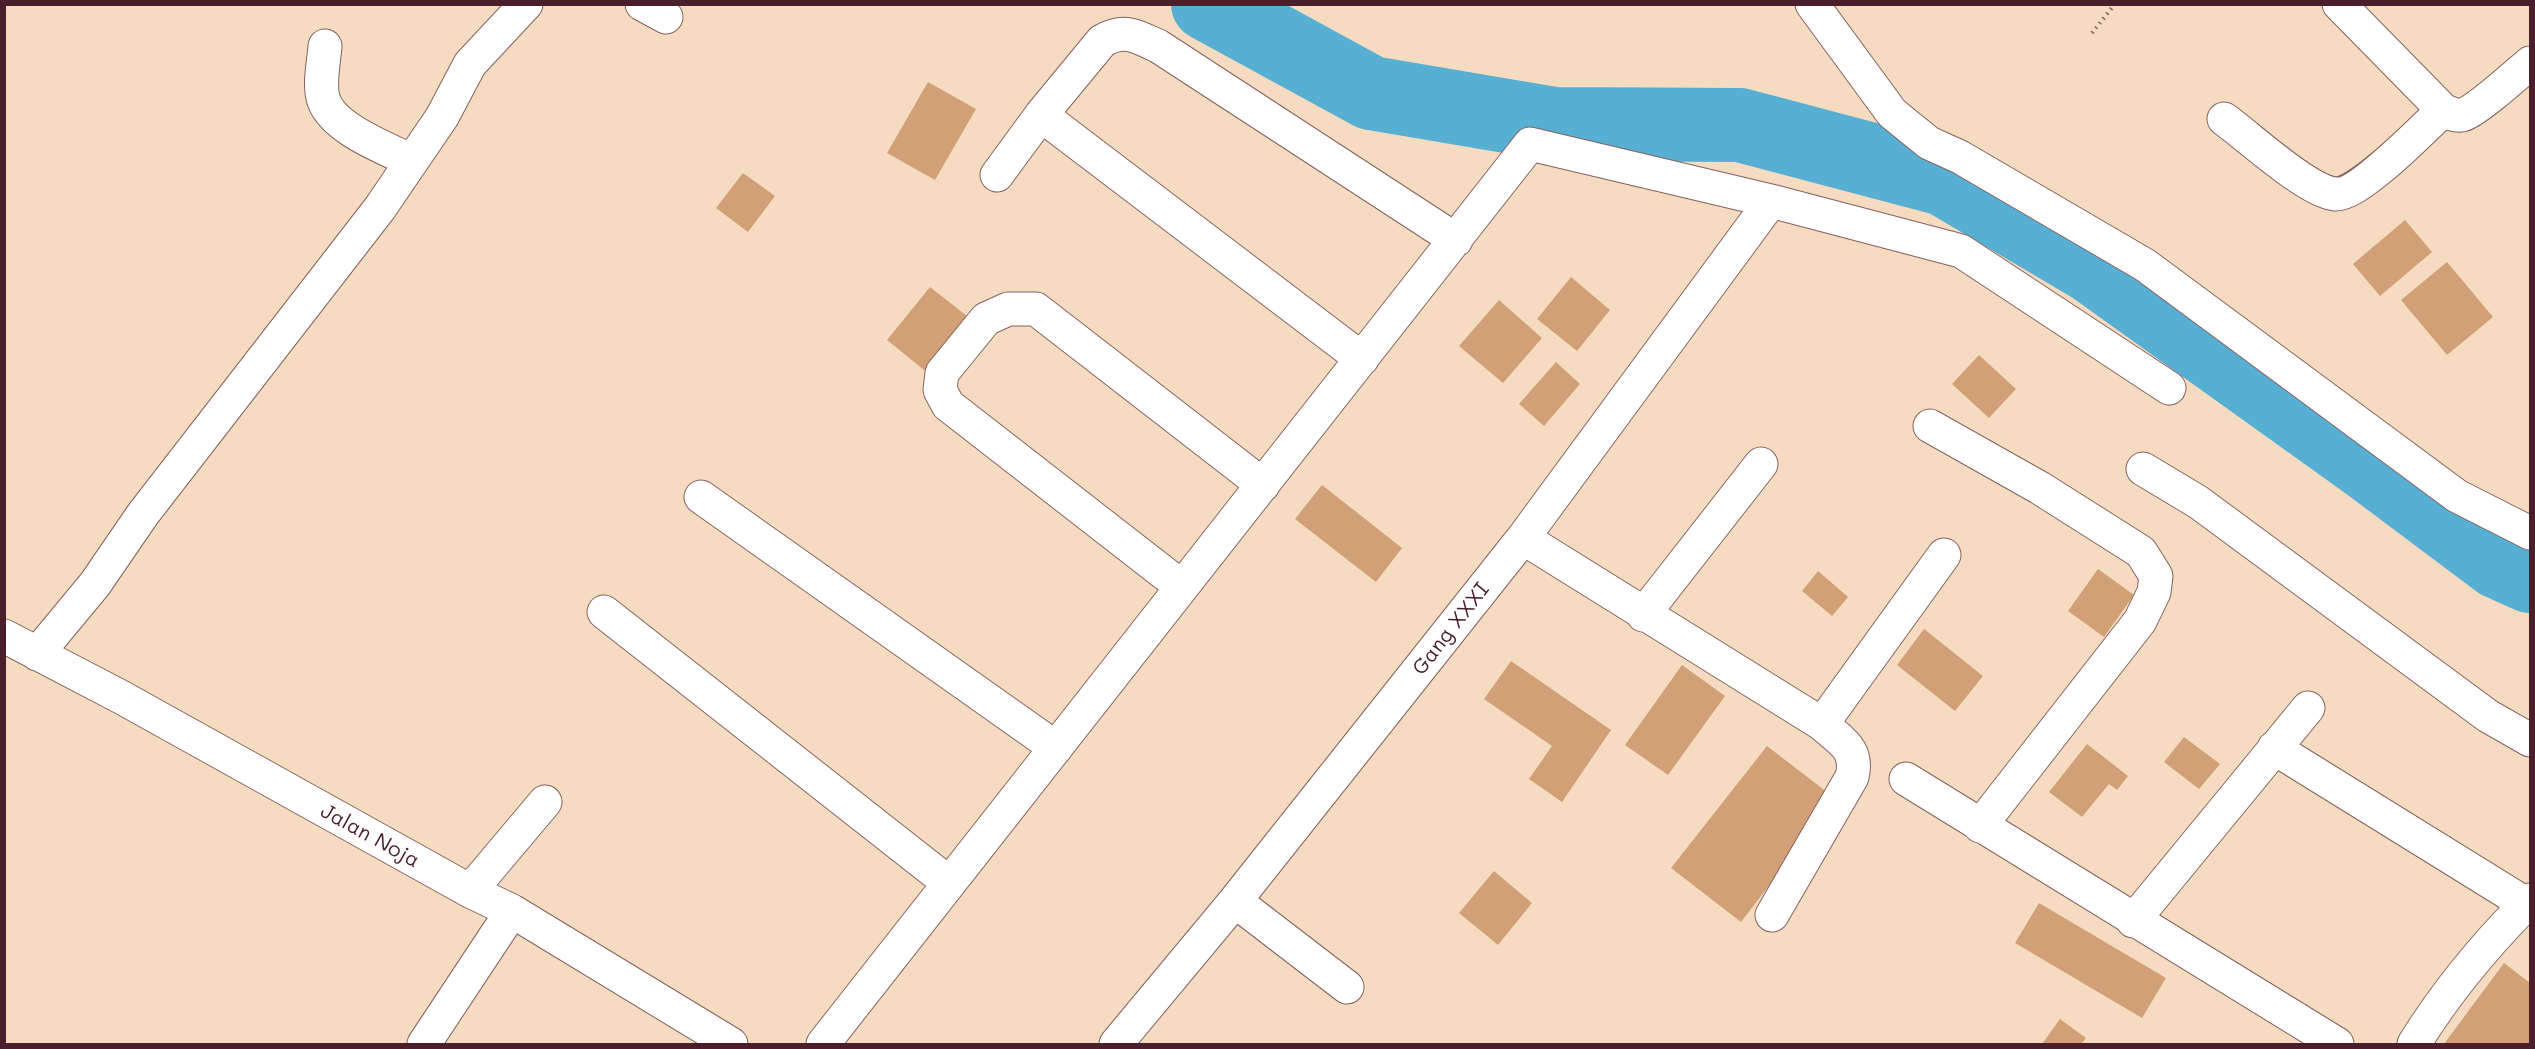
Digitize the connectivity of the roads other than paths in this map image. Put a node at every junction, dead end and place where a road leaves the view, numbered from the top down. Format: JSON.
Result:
{"nodes":[{"id":1,"x":526,"y":4,"type":"edge"},
{"id":2,"x":1812,"y":4,"type":"edge"},
{"id":3,"x":2339,"y":4,"type":"edge"},
{"id":4,"x":325,"y":46,"type":"dead end"},
{"id":5,"x":2530,"y":63,"type":"edge"},
{"id":6,"x":2444,"y":110,"type":"junction"},
{"id":7,"x":1041,"y":115,"type":"junction"},
{"id":8,"x":2224,"y":118,"type":"dead end"},
{"id":9,"x":412,"y":161,"type":"junction"},
{"id":10,"x":997,"y":175,"type":"dead end"},
{"id":11,"x":1772,"y":201,"type":"junction"},
{"id":12,"x":1456,"y":240,"type":"junction"},
{"id":13,"x":1362,"y":359,"type":"junction"},
{"id":14,"x":2169,"y":388,"type":"dead end"},
{"id":15,"x":1930,"y":426,"type":"dead end"},
{"id":16,"x":1761,"y":464,"type":"dead end"},
{"id":17,"x":2143,"y":469,"type":"dead end"},
{"id":18,"x":1263,"y":485,"type":"junction"},
{"id":19,"x":701,"y":497,"type":"dead end"},
{"id":20,"x":2530,"y":533,"type":"edge"},
{"id":21,"x":1523,"y":538,"type":"junction"},
{"id":22,"x":1944,"y":555,"type":"dead end"},
{"id":23,"x":1182,"y":587,"type":"junction"},
{"id":24,"x":604,"y":612,"type":"dead end"},
{"id":25,"x":1643,"y":615,"type":"junction"},
{"id":26,"x":4,"y":636,"type":"edge"},
{"id":27,"x":37,"y":654,"type":"junction"},
{"id":28,"x":2308,"y":708,"type":"dead end"},
{"id":29,"x":1822,"y":724,"type":"junction"},
{"id":30,"x":2530,"y":740,"type":"edge"},
{"id":31,"x":1056,"y":748,"type":"junction"},
{"id":32,"x":2274,"y":748,"type":"junction"},
{"id":33,"x":1906,"y":779,"type":"dead end"},
{"id":34,"x":545,"y":802,"type":"dead end"},
{"id":35,"x":1980,"y":826,"type":"junction"},
{"id":36,"x":949,"y":883,"type":"junction"},
{"id":37,"x":470,"y":891,"type":"junction"},
{"id":38,"x":1235,"y":902,"type":"junction"},
{"id":39,"x":2528,"y":902,"type":"edge"},
{"id":40,"x":512,"y":911,"type":"junction"},
{"id":41,"x":1772,"y":915,"type":"dead end"},
{"id":42,"x":2133,"y":921,"type":"junction"},
{"id":43,"x":1347,"y":987,"type":"dead end"},
{"id":44,"x":424,"y":1044,"type":"edge"},
{"id":45,"x":731,"y":1044,"type":"edge"},
{"id":46,"x":823,"y":1044,"type":"edge"},
{"id":47,"x":1116,"y":1044,"type":"edge"},
{"id":48,"x":2337,"y":1044,"type":"edge"},
{"id":49,"x":2414,"y":1044,"type":"edge"}],
"edges":[{"from":1,"to":9,"type":"street"},
{"from":2,"to":20,"type":"street"},
{"from":3,"to":6,"type":"street"},
{"from":4,"to":9,"type":"street"},
{"from":5,"to":6,"type":"street"},
{"from":6,"to":8,"type":"street"},
{"from":7,"to":10,"type":"street"},
{"from":7,"to":12,"type":"street"},
{"from":7,"to":13,"type":"street"},
{"from":9,"to":27,"type":"street"},
{"from":11,"to":12,"type":"street"},
{"from":11,"to":14,"type":"street"},
{"from":11,"to":21,"type":"street","name":"Gang XXXI"},
{"from":12,"to":13,"type":"street"},
{"from":13,"to":18,"type":"street"},
{"from":15,"to":35,"type":"street"},
{"from":16,"to":25,"type":"street"},
{"from":17,"to":30,"type":"street"},
{"from":18,"to":23,"type":"street"},
{"from":18,"to":23,"type":"street"},
{"from":19,"to":31,"type":"street"},
{"from":21,"to":25,"type":"street"},
{"from":21,"to":38,"type":"street","name":"Gang XXXI"},
{"from":22,"to":29,"type":"street"},
{"from":23,"to":31,"type":"street"},
{"from":24,"to":36,"type":"street"},
{"from":25,"to":29,"type":"street"},
{"from":26,"to":27,"type":"street","name":"Jalan Noja"},
{"from":27,"to":37,"type":"street","name":"Jalan Noja"},
{"from":28,"to":32,"type":"street"},
{"from":29,"to":41,"type":"street"},
{"from":31,"to":36,"type":"street"},
{"from":32,"to":39,"type":"street"},
{"from":32,"to":42,"type":"street"},
{"from":33,"to":35,"type":"street"},
{"from":34,"to":37,"type":"street"},
{"from":35,"to":42,"type":"street"},
{"from":36,"to":46,"type":"street"},
{"from":37,"to":40,"type":"street","name":"Jalan Noja"},
{"from":38,"to":43,"type":"street"},
{"from":38,"to":47,"type":"street","name":"Gang XXXI"},
{"from":39,"to":49,"type":"street"},
{"from":40,"to":44,"type":"street"},
{"from":40,"to":45,"type":"street","name":"Jalan Noja"},
{"from":42,"to":48,"type":"street"}]}
